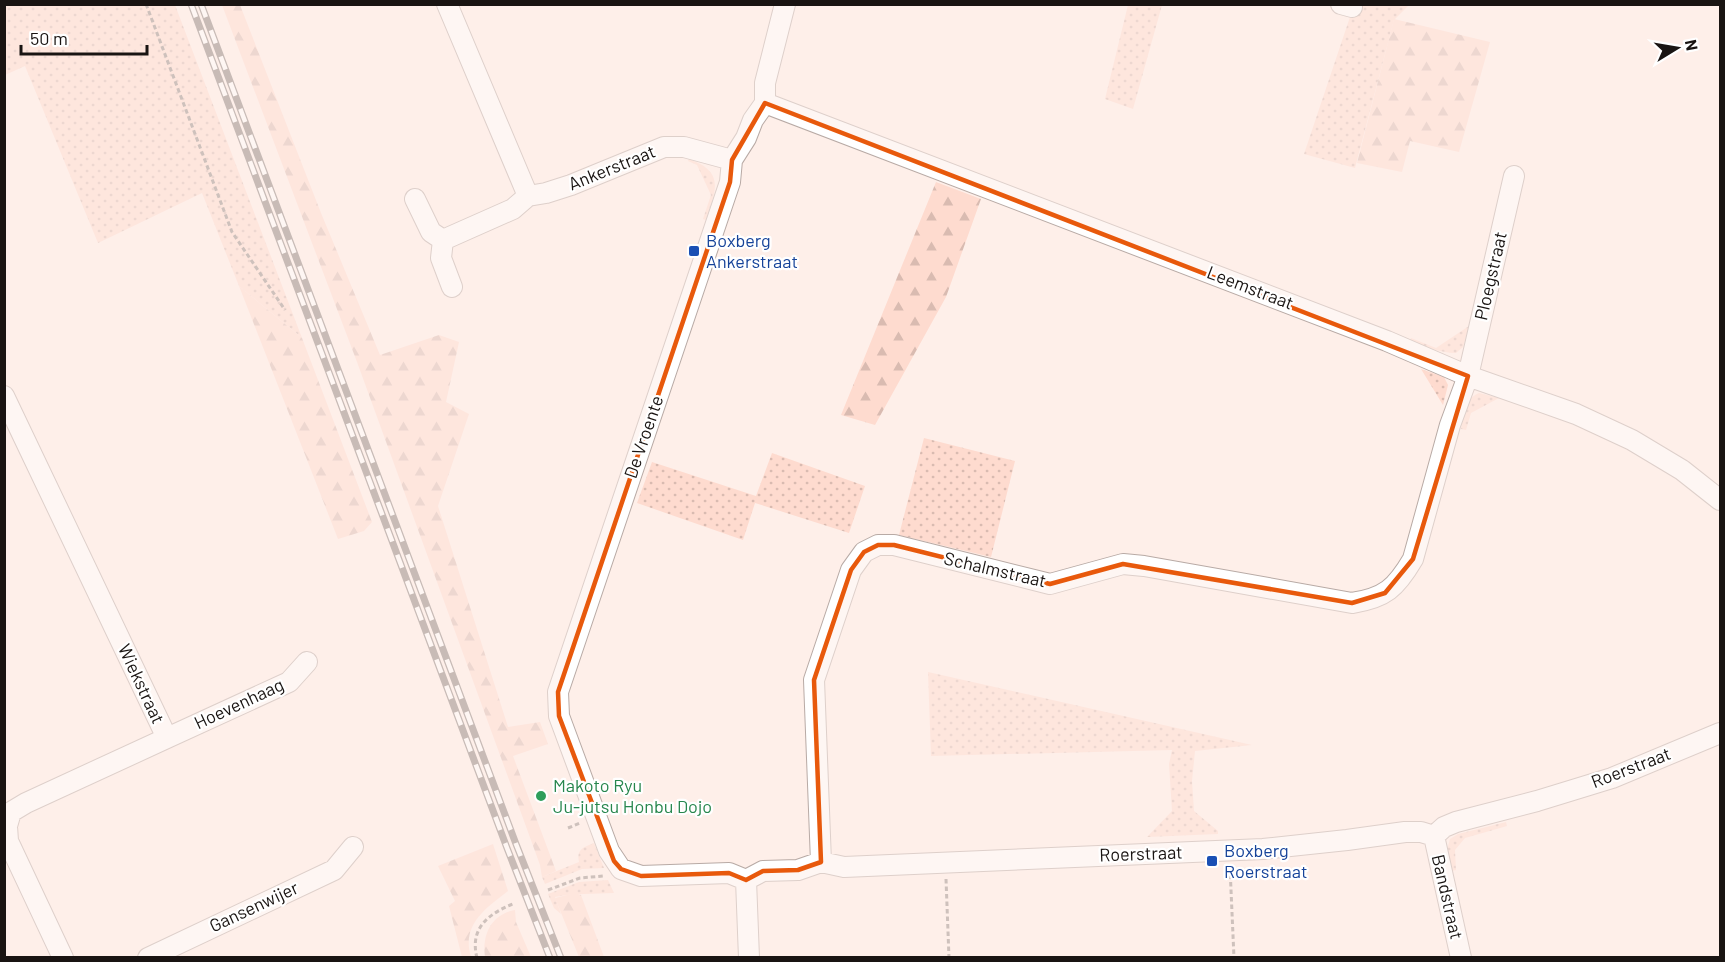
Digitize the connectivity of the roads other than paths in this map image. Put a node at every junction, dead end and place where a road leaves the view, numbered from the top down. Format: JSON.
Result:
{"nodes":[{"id":1,"x":447,"y":4,"type":"edge"},
{"id":2,"x":785,"y":4,"type":"edge"},
{"id":3,"x":765,"y":103,"type":"junction"},
{"id":4,"x":732,"y":160,"type":"junction"},
{"id":5,"x":1514,"y":176,"type":"dead end"},
{"id":6,"x":528,"y":196,"type":"junction"},
{"id":7,"x":415,"y":199,"type":"dead end"},
{"id":8,"x":443,"y":240,"type":"junction"},
{"id":9,"x":452,"y":287,"type":"dead end"},
{"id":10,"x":1468,"y":376,"type":"junction"},
{"id":11,"x":4,"y":396,"type":"edge"},
{"id":12,"x":1720,"y":500,"type":"edge"},
{"id":13,"x":307,"y":662,"type":"dead end"},
{"id":14,"x":1720,"y":733,"type":"edge"},
{"id":15,"x":167,"y":738,"type":"junction"},
{"id":16,"x":1434,"y":836,"type":"junction"},
{"id":17,"x":353,"y":847,"type":"dead end"},
{"id":18,"x":821,"y":862,"type":"junction"},
{"id":19,"x":746,"y":880,"type":"junction"},
{"id":20,"x":63,"y":957,"type":"edge"},
{"id":21,"x":148,"y":957,"type":"edge"},
{"id":22,"x":749,"y":957,"type":"edge"},
{"id":23,"x":1461,"y":957,"type":"edge"}],
"edges":[{"from":1,"to":6,"type":"street"},
{"from":2,"to":3,"type":"street","name":"De Vroente"},
{"from":3,"to":4,"type":"street","name":"De Vroente"},
{"from":3,"to":10,"type":"street","name":"Leemstraat"},
{"from":4,"to":6,"type":"street","name":"Ankerstraat"},
{"from":4,"to":19,"type":"street","name":"De Vroente"},
{"from":5,"to":10,"type":"street","name":"Ploegstraat"},
{"from":6,"to":8,"type":"street","name":"Ankerstraat"},
{"from":7,"to":8,"type":"street"},
{"from":8,"to":9,"type":"street"},
{"from":10,"to":12,"type":"street","name":"Leemstraat"},
{"from":10,"to":18,"type":"street","name":"Schalmstraat"},
{"from":11,"to":15,"type":"street","name":"Wiekstraat"},
{"from":13,"to":15,"type":"street","name":"Hoevenhaag"},
{"from":14,"to":16,"type":"street","name":"Roerstraat"},
{"from":15,"to":20,"type":"street","name":"Wiekstraat"},
{"from":16,"to":18,"type":"street","name":"Roerstraat"},
{"from":16,"to":23,"type":"street","name":"Bandstraat"},
{"from":17,"to":21,"type":"street","name":"Gansenwijer"},
{"from":18,"to":19,"type":"street","name":"Roerstraat"},
{"from":19,"to":22,"type":"street"}]}
